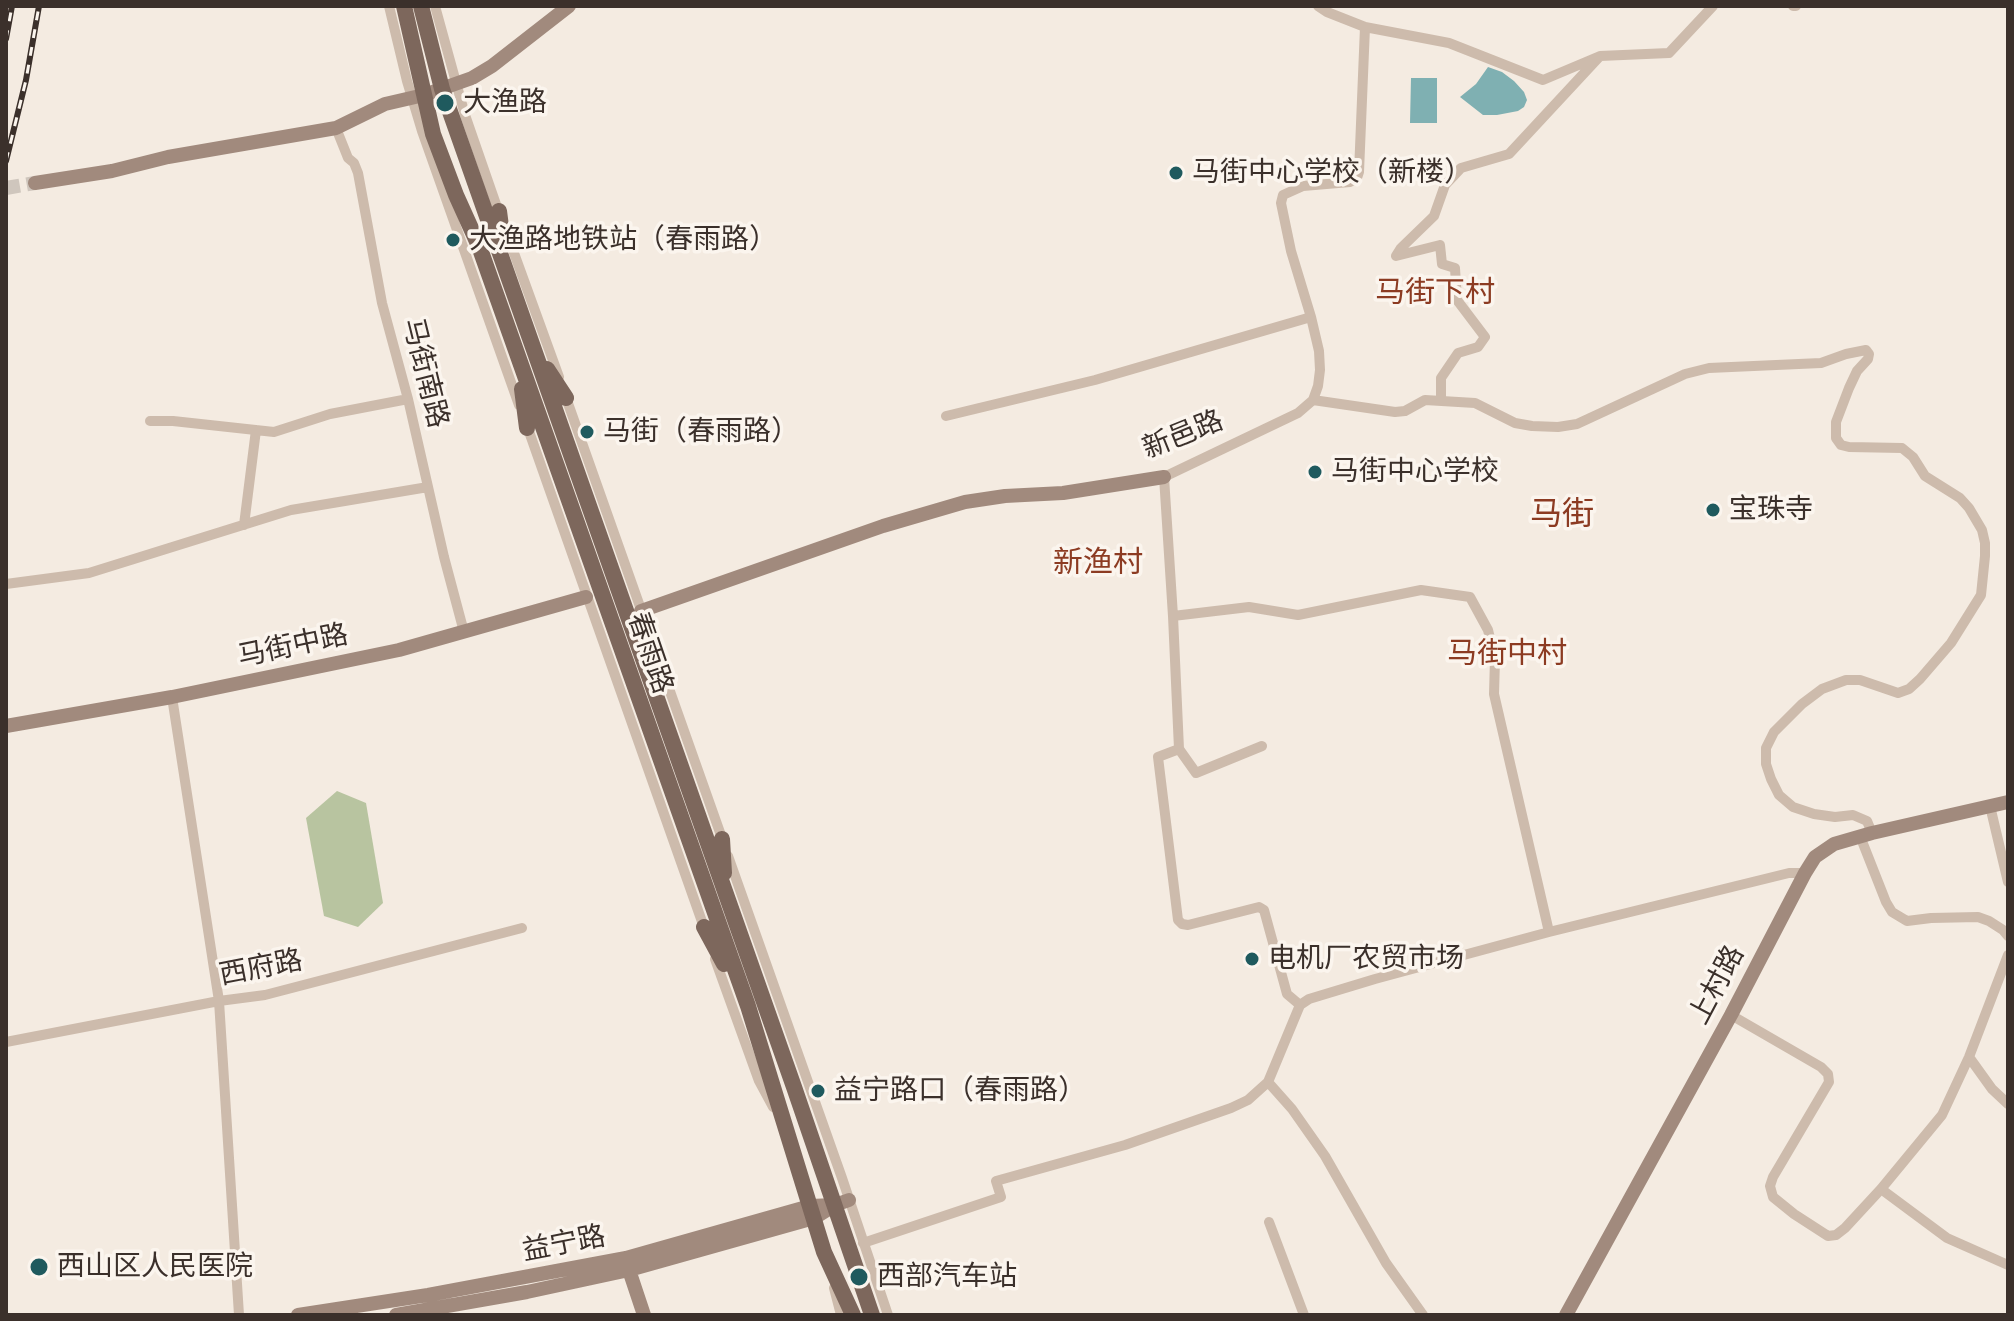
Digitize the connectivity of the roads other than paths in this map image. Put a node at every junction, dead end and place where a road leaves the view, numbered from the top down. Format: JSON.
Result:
{"nodes":[{"id":1,"x":389,"y":6,"type":"edge"},
{"id":2,"x":404,"y":6,"type":"edge"},
{"id":3,"x":421,"y":6,"type":"edge"},
{"id":4,"x":435,"y":6,"type":"edge"},
{"id":5,"x":569,"y":6,"type":"edge"},
{"id":6,"x":1318,"y":6,"type":"edge"},
{"id":7,"x":1713,"y":6,"type":"edge"},
{"id":8,"x":1365,"y":27,"type":"junction"},
{"id":9,"x":1600,"y":56,"type":"junction"},
{"id":10,"x":448,"y":86,"type":"junction"},
{"id":11,"x":418,"y":97,"type":"junction"},
{"id":12,"x":336,"y":128,"type":"junction"},
{"id":13,"x":422,"y":131,"type":"junction"},
{"id":14,"x":35,"y":183,"type":"tunnel mouth"},
{"id":15,"x":456,"y":195,"type":"junction"},
{"id":16,"x":499,"y":211,"type":"junction"},
{"id":17,"x":508,"y":279,"type":"junction"},
{"id":18,"x":1311,"y":317,"type":"junction"},
{"id":19,"x":533,"y":350,"type":"junction"},
{"id":20,"x":519,"y":360,"type":"junction"},
{"id":21,"x":566,"y":398,"type":"junction"},
{"id":22,"x":408,"y":399,"type":"junction"},
{"id":23,"x":1313,"y":400,"type":"junction"},
{"id":24,"x":1441,"y":400,"type":"junction"},
{"id":25,"x":946,"y":416,"type":"dead end"},
{"id":26,"x":150,"y":421,"type":"dead end"},
{"id":27,"x":527,"y":428,"type":"junction"},
{"id":28,"x":256,"y":430,"type":"junction"},
{"id":29,"x":1164,"y":477,"type":"junction"},
{"id":30,"x":428,"y":487,"type":"junction"},
{"id":31,"x":244,"y":525,"type":"junction"},
{"id":32,"x":6,"y":584,"type":"edge"},
{"id":33,"x":586,"y":597,"type":"junction"},
{"id":34,"x":641,"y":611,"type":"junction"},
{"id":35,"x":1173,"y":616,"type":"junction"},
{"id":36,"x":464,"y":632,"type":"junction"},
{"id":37,"x":172,"y":697,"type":"junction"},
{"id":38,"x":6,"y":726,"type":"edge"},
{"id":39,"x":1262,"y":746,"type":"dead end"},
{"id":40,"x":1179,"y":749,"type":"junction"},
{"id":41,"x":2008,"y":802,"type":"edge"},
{"id":42,"x":1990,"y":806,"type":"junction"},
{"id":43,"x":1866,"y":834,"type":"junction"},
{"id":44,"x":722,"y":839,"type":"junction"},
{"id":45,"x":1805,"y":873,"type":"junction"},
{"id":46,"x":2008,"y":882,"type":"edge"},
{"id":47,"x":726,"y":895,"type":"junction"},
{"id":48,"x":704,"y":927,"type":"junction"},
{"id":49,"x":522,"y":928,"type":"dead end"},
{"id":50,"x":1549,"y":932,"type":"junction"},
{"id":51,"x":2008,"y":936,"type":"edge"},
{"id":52,"x":2008,"y":955,"type":"edge"},
{"id":53,"x":219,"y":1001,"type":"junction"},
{"id":54,"x":1300,"y":1005,"type":"junction"},
{"id":55,"x":748,"y":1006,"type":"junction"},
{"id":56,"x":1731,"y":1015,"type":"junction"},
{"id":57,"x":6,"y":1042,"type":"edge"},
{"id":58,"x":1969,"y":1057,"type":"junction"},
{"id":59,"x":1268,"y":1082,"type":"junction"},
{"id":60,"x":2008,"y":1104,"type":"edge"},
{"id":61,"x":784,"y":1127,"type":"junction"},
{"id":62,"x":1881,"y":1189,"type":"junction"},
{"id":63,"x":842,"y":1202,"type":"junction"},
{"id":64,"x":812,"y":1212,"type":"junction"},
{"id":65,"x":1269,"y":1222,"type":"dead end"},
{"id":66,"x":863,"y":1243,"type":"junction"},
{"id":67,"x":824,"y":1252,"type":"junction"},
{"id":68,"x":2008,"y":1265,"type":"edge"},
{"id":69,"x":629,"y":1270,"type":"junction"},
{"id":70,"x":239,"y":1315,"type":"edge"},
{"id":71,"x":298,"y":1315,"type":"edge"},
{"id":72,"x":396,"y":1315,"type":"edge"},
{"id":73,"x":644,"y":1315,"type":"edge"},
{"id":74,"x":841,"y":1315,"type":"edge"},
{"id":75,"x":853,"y":1315,"type":"edge"},
{"id":76,"x":872,"y":1315,"type":"edge"},
{"id":77,"x":888,"y":1315,"type":"edge"},
{"id":78,"x":1304,"y":1315,"type":"edge"},
{"id":79,"x":1423,"y":1315,"type":"edge"},
{"id":80,"x":1566,"y":1315,"type":"edge"}],
"edges":[{"from":1,"to":11,"type":"street"},
{"from":2,"to":11,"type":"main road","name":"春雨路"},
{"from":3,"to":10,"type":"main road","name":"春雨路"},
{"from":4,"to":10,"type":"street"},
{"from":5,"to":10,"type":"street"},
{"from":6,"to":8,"type":"street"},
{"from":7,"to":9,"type":"street"},
{"from":8,"to":9,"type":"street"},
{"from":8,"to":18,"type":"street"},
{"from":9,"to":24,"type":"street"},
{"from":10,"to":11,"type":"street"},
{"from":10,"to":16,"type":"street"},
{"from":10,"to":17,"type":"main road","name":"春雨路"},
{"from":11,"to":12,"type":"street"},
{"from":11,"to":13,"type":"street"},
{"from":11,"to":15,"type":"main road","name":"春雨路"},
{"from":12,"to":14,"type":"street"},
{"from":12,"to":22,"type":"street","name":"马街南路"},
{"from":13,"to":15,"type":"main road"},
{"from":13,"to":27,"type":"street"},
{"from":15,"to":20,"type":"main road","name":"春雨路"},
{"from":16,"to":17,"type":"main road"},
{"from":16,"to":21,"type":"street"},
{"from":17,"to":19,"type":"main road","name":"春雨路"},
{"from":18,"to":23,"type":"street"},
{"from":18,"to":25,"type":"street"},
{"from":19,"to":21,"type":"main road"},
{"from":19,"to":47,"type":"main road","name":"春雨路"},
{"from":20,"to":27,"type":"main road"},
{"from":20,"to":55,"type":"main road","name":"春雨路"},
{"from":21,"to":34,"type":"street"},
{"from":22,"to":28,"type":"street"},
{"from":22,"to":30,"type":"street","name":"马街南路"},
{"from":23,"to":24,"type":"street"},
{"from":23,"to":29,"type":"street","name":"新邑路"},
{"from":24,"to":43,"type":"street"},
{"from":26,"to":28,"type":"street"},
{"from":27,"to":33,"type":"street"},
{"from":28,"to":31,"type":"street"},
{"from":29,"to":34,"type":"street","name":"新邑路"},
{"from":29,"to":35,"type":"street"},
{"from":30,"to":31,"type":"street"},
{"from":30,"to":36,"type":"street","name":"马街南路"},
{"from":31,"to":32,"type":"street"},
{"from":33,"to":36,"type":"street","name":"马街中路"},
{"from":33,"to":48,"type":"street"},
{"from":34,"to":44,"type":"street"},
{"from":35,"to":40,"type":"street"},
{"from":35,"to":50,"type":"street"},
{"from":36,"to":37,"type":"street","name":"马街中路"},
{"from":37,"to":38,"type":"street","name":"马街中路"},
{"from":37,"to":53,"type":"street"},
{"from":39,"to":40,"type":"street"},
{"from":40,"to":54,"type":"street"},
{"from":41,"to":42,"type":"street","name":"上村路"},
{"from":42,"to":43,"type":"street","name":"上村路"},
{"from":42,"to":46,"type":"street"},
{"from":43,"to":45,"type":"street","name":"上村路"},
{"from":43,"to":51,"type":"street"},
{"from":44,"to":47,"type":"main road"},
{"from":44,"to":63,"type":"street"},
{"from":45,"to":50,"type":"street"},
{"from":45,"to":56,"type":"street","name":"上村路"},
{"from":47,"to":63,"type":"main road","name":"春雨路"},
{"from":48,"to":55,"type":"main road"},
{"from":48,"to":61,"type":"street"},
{"from":49,"to":53,"type":"street","name":"西府路"},
{"from":50,"to":54,"type":"street"},
{"from":52,"to":58,"type":"street"},
{"from":53,"to":57,"type":"street","name":"西府路"},
{"from":53,"to":70,"type":"street"},
{"from":54,"to":59,"type":"street"},
{"from":55,"to":61,"type":"main road","name":"春雨路"},
{"from":56,"to":62,"type":"street"},
{"from":56,"to":80,"type":"street","name":"上村路"},
{"from":58,"to":60,"type":"street"},
{"from":58,"to":62,"type":"street"},
{"from":59,"to":66,"type":"street"},
{"from":59,"to":79,"type":"street"},
{"from":61,"to":64,"type":"main road","name":"春雨路"},
{"from":62,"to":68,"type":"street"},
{"from":63,"to":64,"type":"street","name":"益宁路"},
{"from":63,"to":66,"type":"street"},
{"from":63,"to":76,"type":"main road","name":"春雨路"},
{"from":64,"to":67,"type":"main road","name":"春雨路"},
{"from":64,"to":69,"type":"street","name":"益宁路"},
{"from":64,"to":71,"type":"street","name":"益宁路"},
{"from":65,"to":78,"type":"street"},
{"from":66,"to":77,"type":"street"},
{"from":67,"to":74,"type":"street"},
{"from":67,"to":75,"type":"main road","name":"春雨路"},
{"from":69,"to":72,"type":"street","name":"益宁路"},
{"from":69,"to":73,"type":"street"}]}
